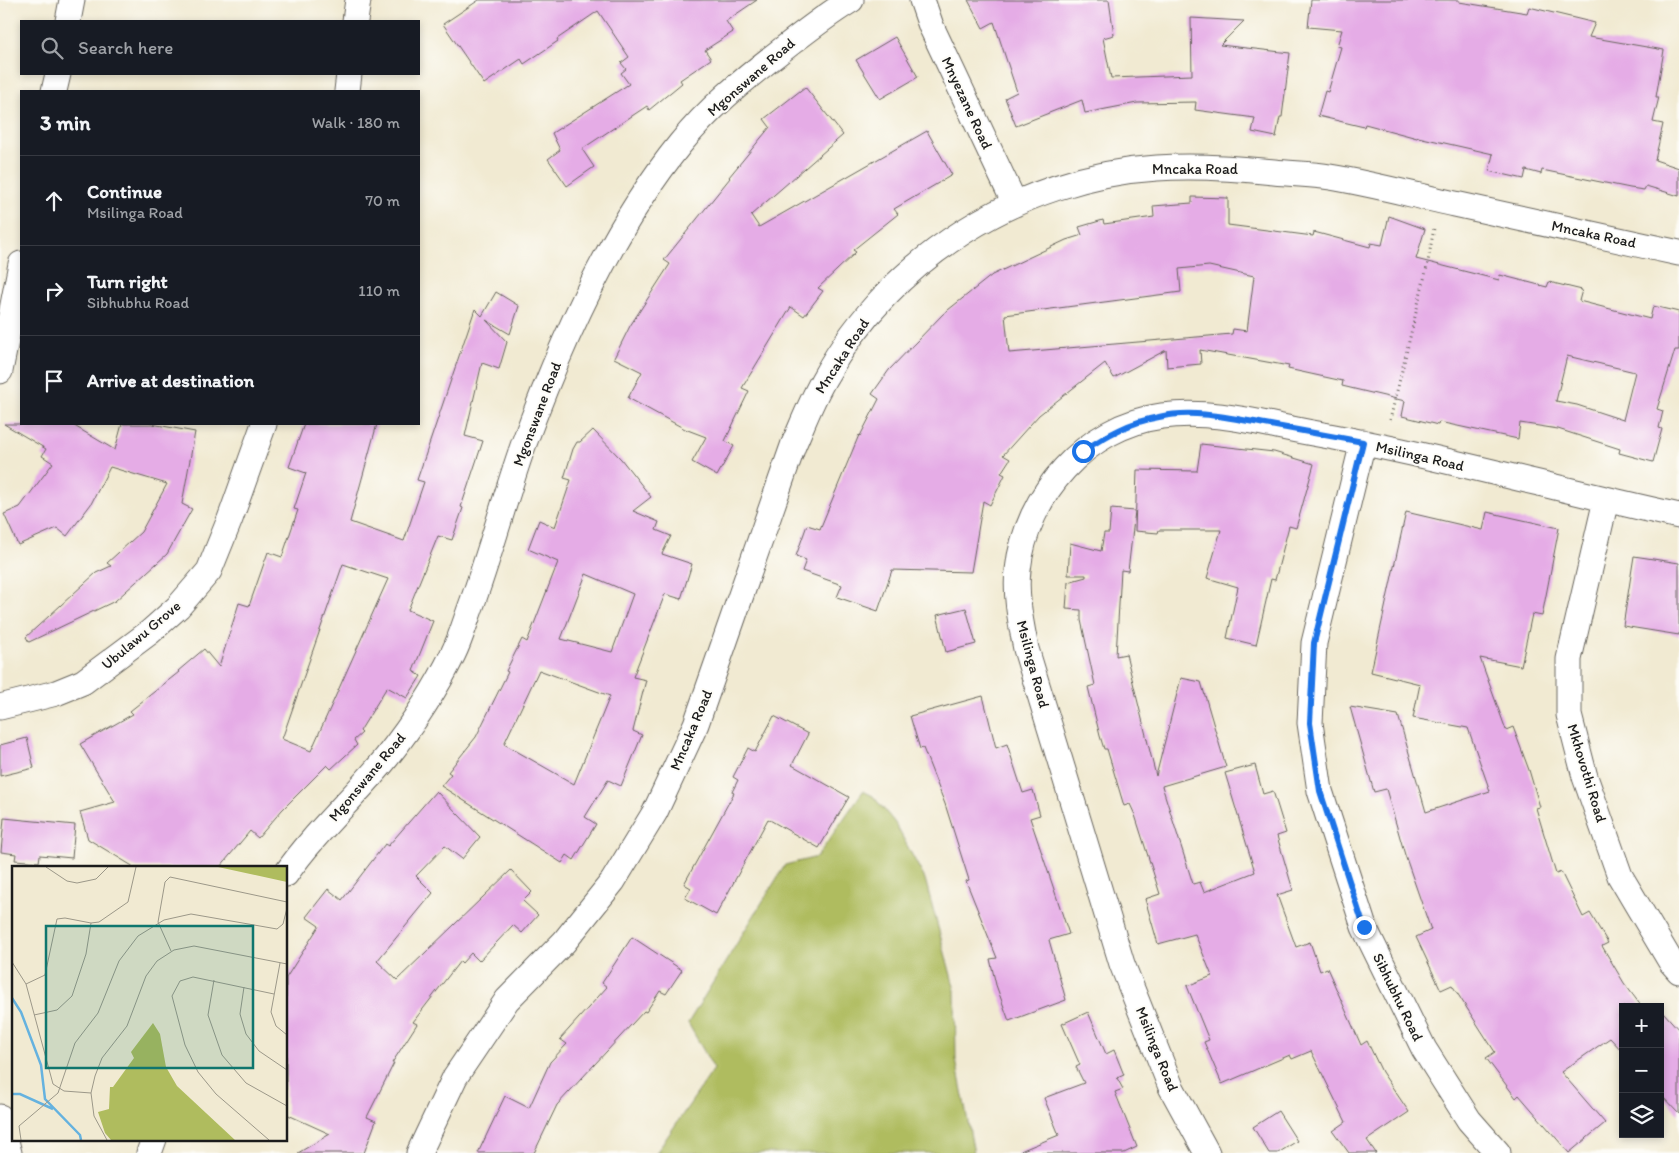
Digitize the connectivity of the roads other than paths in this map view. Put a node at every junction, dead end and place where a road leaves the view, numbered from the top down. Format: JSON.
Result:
{"nodes":[{"id":1,"x":72,"y":0,"type":"edge"},
{"id":2,"x":358,"y":0,"type":"edge"},
{"id":3,"x":851,"y":0,"type":"edge"},
{"id":4,"x":922,"y":0,"type":"edge"},
{"id":5,"x":68,"y":20,"type":"edge"},
{"id":6,"x":355,"y":20,"type":"edge"},
{"id":7,"x":58,"y":75,"type":"edge"},
{"id":8,"x":349,"y":75,"type":"edge"},
{"id":9,"x":54,"y":90,"type":"edge"},
{"id":10,"x":347,"y":90,"type":"edge"},
{"id":11,"x":1015,"y":204,"type":"junction"},
{"id":12,"x":1679,"y":253,"type":"edge"},
{"id":13,"x":20,"y":269,"type":"edge"},
{"id":14,"x":0,"y":371,"type":"edge"},
{"id":15,"x":264,"y":425,"type":"edge"},
{"id":16,"x":1373,"y":444,"type":"junction"},
{"id":17,"x":1606,"y":500,"type":"junction"},
{"id":18,"x":1679,"y":516,"type":"edge"},
{"id":19,"x":0,"y":707,"type":"edge"},
{"id":20,"x":288,"y":872,"type":"edge"},
{"id":21,"x":1679,"y":971,"type":"edge"},
{"id":22,"x":0,"y":1117,"type":"edge"},
{"id":23,"x":154,"y":1140,"type":"edge"},
{"id":24,"x":9,"y":1153,"type":"edge"},
{"id":25,"x":149,"y":1153,"type":"edge"},
{"id":26,"x":418,"y":1153,"type":"edge"},
{"id":27,"x":1208,"y":1153,"type":"edge"},
{"id":28,"x":1498,"y":1153,"type":"edge"}],
"edges":[{"from":1,"to":5,"type":"street"},
{"from":2,"to":6,"type":"street"},
{"from":3,"to":20,"type":"street","name":"Mgonswane Road"},
{"from":4,"to":11,"type":"street","name":"Mnyezane Road"},
{"from":7,"to":9,"type":"street"},
{"from":8,"to":10,"type":"street"},
{"from":11,"to":12,"type":"street","name":"Mncaka Road"},
{"from":11,"to":26,"type":"street","name":"Mncaka Road"},
{"from":13,"to":14,"type":"street"},
{"from":15,"to":19,"type":"street","name":"Ubulawu Grove"},
{"from":16,"to":17,"type":"street","name":"Msilinga Road"},
{"from":16,"to":27,"type":"street","name":"Msilinga Road"},
{"from":16,"to":28,"type":"street","name":"Sibhubhu Road"},
{"from":17,"to":18,"type":"street","name":"Msilinga Road"},
{"from":17,"to":21,"type":"street","name":"Mkhovothi Road"},
{"from":22,"to":24,"type":"street"},
{"from":23,"to":25,"type":"street"}]}
